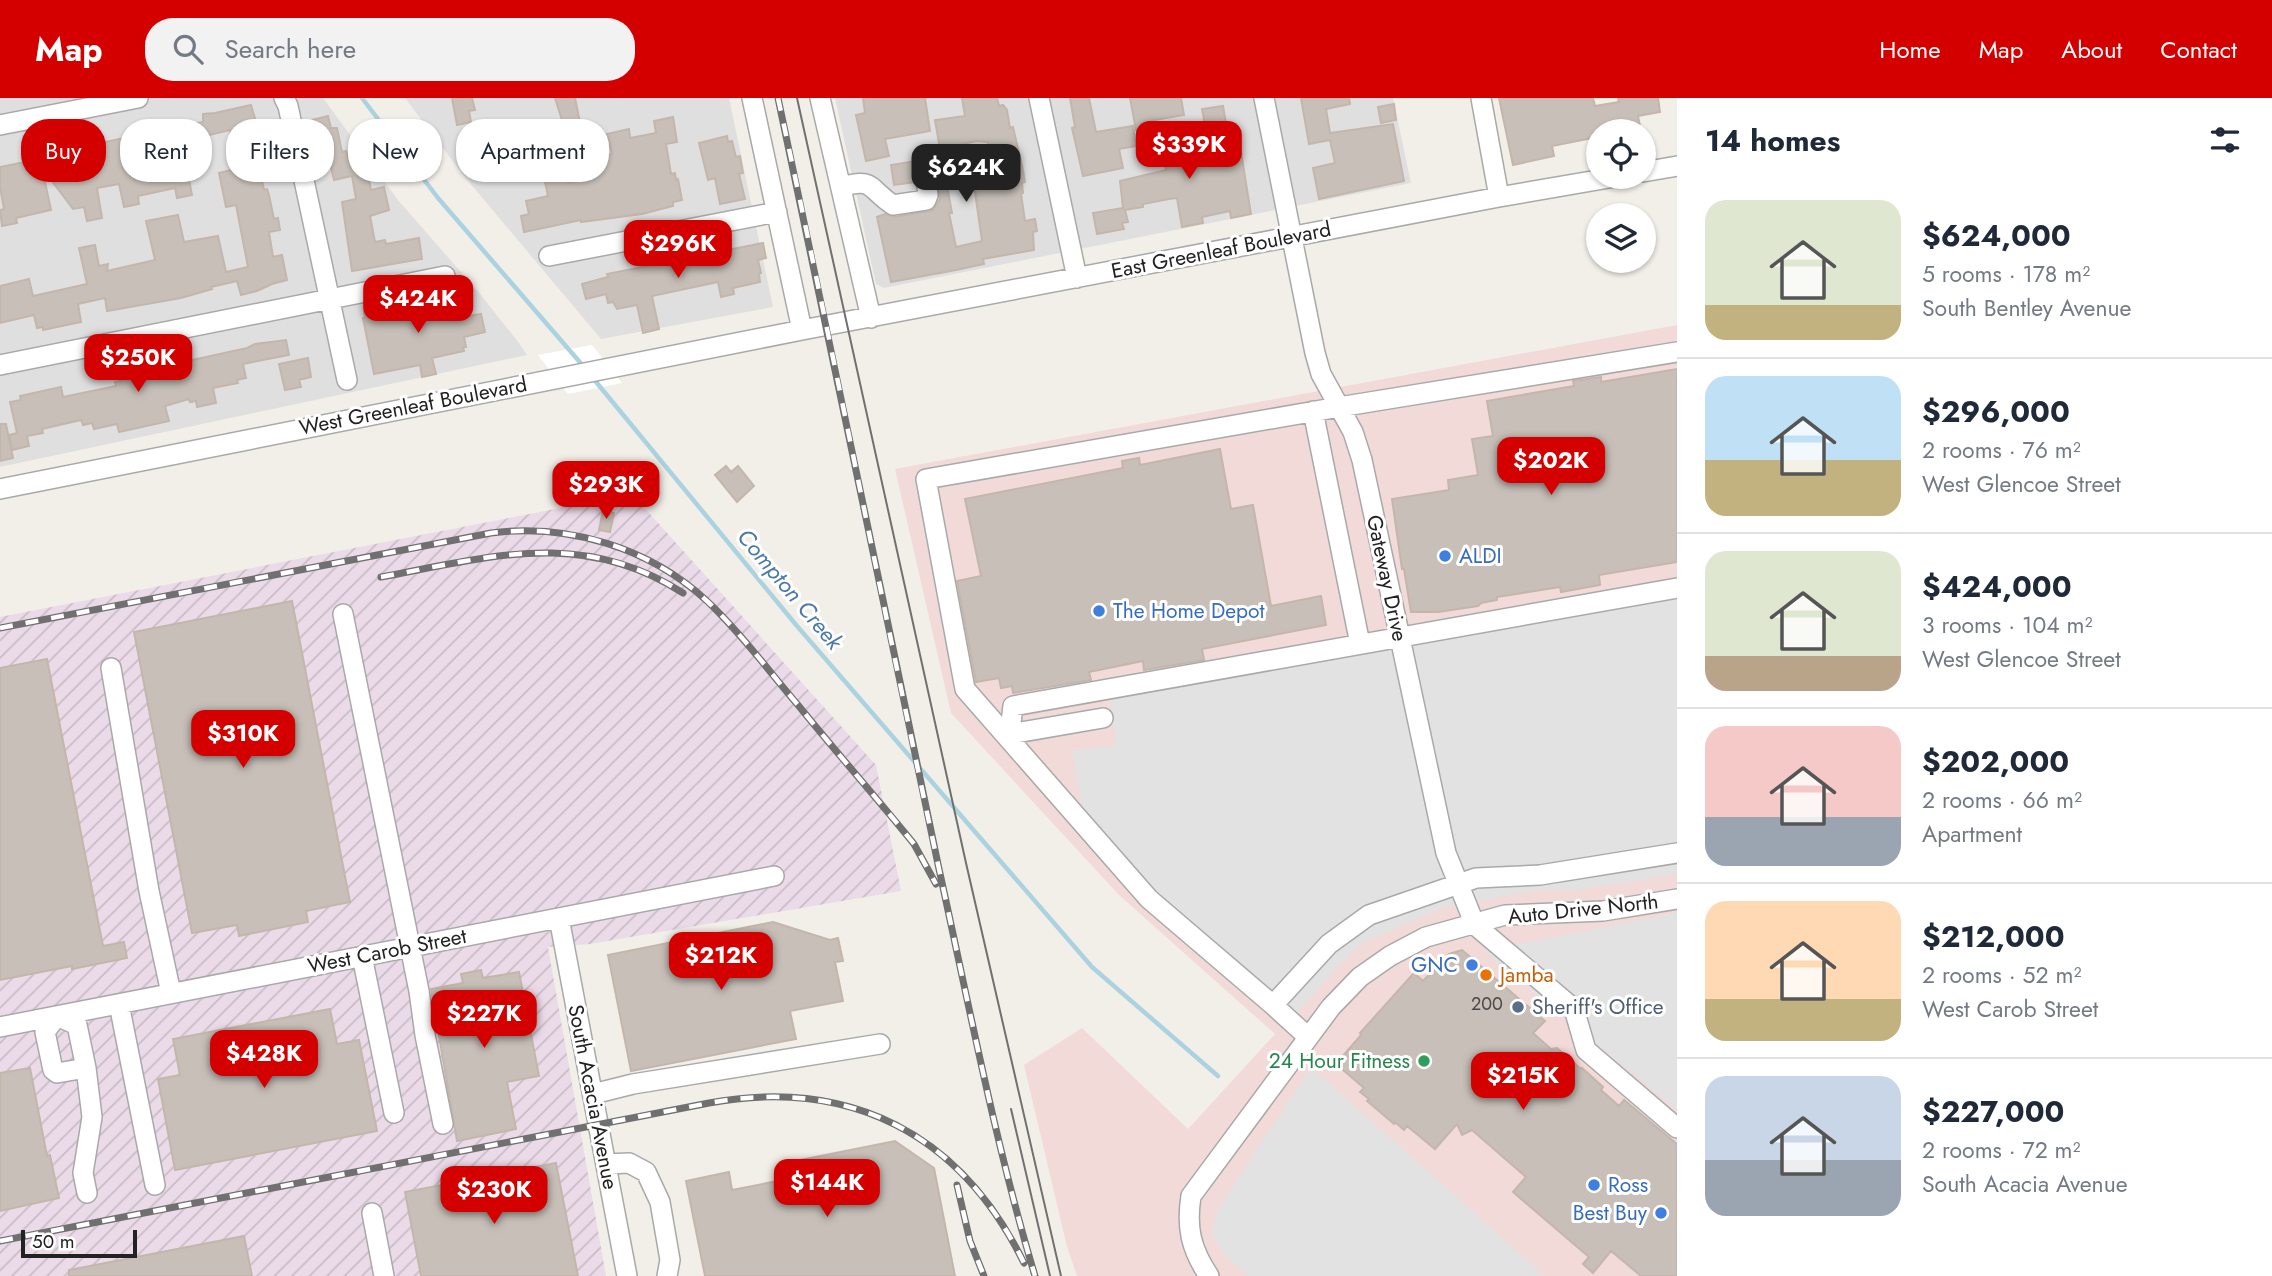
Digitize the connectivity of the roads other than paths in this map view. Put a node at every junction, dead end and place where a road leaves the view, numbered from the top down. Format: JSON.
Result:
{"nodes":[{"id":1,"x":138,"y":98,"type":"edge"},
{"id":2,"x":284,"y":98,"type":"edge"},
{"id":3,"x":752,"y":98,"type":"edge"},
{"id":4,"x":1040,"y":98,"type":"edge"},
{"id":5,"x":1264,"y":98,"type":"edge"},
{"id":6,"x":1481,"y":98,"type":"edge"},
{"id":7,"x":824,"y":99,"type":"edge"},
{"id":8,"x":0,"y":125,"type":"edge"},
{"id":9,"x":1677,"y":166,"type":"edge"},
{"id":10,"x":1656,"y":170,"type":"edge"},
{"id":11,"x":1586,"y":182,"type":"edge"},
{"id":12,"x":841,"y":187,"type":"junction"},
{"id":13,"x":927,"y":187,"type":"dead end"},
{"id":14,"x":1499,"y":197,"type":"junction"},
{"id":15,"x":777,"y":212,"type":"junction"},
{"id":16,"x":1293,"y":235,"type":"junction"},
{"id":17,"x":549,"y":256,"type":"dead end"},
{"id":18,"x":445,"y":276,"type":"dead end"},
{"id":19,"x":1077,"y":278,"type":"junction"},
{"id":20,"x":329,"y":300,"type":"junction"},
{"id":21,"x":871,"y":318,"type":"junction"},
{"id":22,"x":827,"y":325,"type":"joint"},
{"id":23,"x":802,"y":330,"type":"junction"},
{"id":24,"x":1677,"y":352,"type":"edge"},
{"id":25,"x":0,"y":365,"type":"edge"},
{"id":26,"x":347,"y":380,"type":"dead end"},
{"id":27,"x":1339,"y":407,"type":"junction"},
{"id":28,"x":1313,"y":411,"type":"junction"},
{"id":29,"x":0,"y":489,"type":"edge"},
{"id":30,"x":1677,"y":588,"type":"edge"},
{"id":31,"x":343,"y":614,"type":"dead end"},
{"id":32,"x":1400,"y":637,"type":"junction"},
{"id":33,"x":1360,"y":644,"type":"junction"},
{"id":34,"x":111,"y":668,"type":"dead end"},
{"id":35,"x":1104,"y":718,"type":"dead end"},
{"id":36,"x":1009,"y":736,"type":"junction"},
{"id":37,"x":1677,"y":853,"type":"edge"},
{"id":38,"x":774,"y":876,"type":"dead end"},
{"id":39,"x":1457,"y":883,"type":"junction"},
{"id":40,"x":1677,"y":899,"type":"edge"},
{"id":41,"x":559,"y":918,"type":"junction"},
{"id":42,"x":1475,"y":925,"type":"junction"},
{"id":43,"x":409,"y":947,"type":"junction"},
{"id":44,"x":362,"y":956,"type":"junction"},
{"id":45,"x":171,"y":993,"type":"junction"},
{"id":46,"x":119,"y":1004,"type":"junction"},
{"id":47,"x":1273,"y":1005,"type":"junction"},
{"id":48,"x":57,"y":1016,"type":"junction"},
{"id":49,"x":0,"y":1027,"type":"edge"},
{"id":50,"x":1308,"y":1037,"type":"junction"},
{"id":51,"x":880,"y":1044,"type":"dead end"},
{"id":52,"x":86,"y":1068,"type":"junction"},
{"id":53,"x":593,"y":1094,"type":"junction"},
{"id":54,"x":394,"y":1113,"type":"dead end"},
{"id":55,"x":443,"y":1124,"type":"dead end"},
{"id":56,"x":1677,"y":1128,"type":"edge"},
{"id":57,"x":606,"y":1164,"type":"junction"},
{"id":58,"x":155,"y":1185,"type":"dead end"},
{"id":59,"x":87,"y":1193,"type":"dead end"},
{"id":60,"x":372,"y":1213,"type":"dead end"},
{"id":61,"x":384,"y":1276,"type":"edge"},
{"id":62,"x":627,"y":1276,"type":"edge"},
{"id":63,"x":667,"y":1276,"type":"edge"},
{"id":64,"x":1209,"y":1276,"type":"edge"}],
"edges":[{"from":1,"to":8,"type":"street"},
{"from":2,"to":20,"type":"street"},
{"from":3,"to":15,"type":"street"},
{"from":4,"to":19,"type":"street"},
{"from":5,"to":16,"type":"street","name":"Gateway Drive"},
{"from":6,"to":14,"type":"street"},
{"from":7,"to":12,"type":"street"},
{"from":9,"to":10,"type":"street"},
{"from":11,"to":14,"type":"street","name":"East Greenleaf Boulevard"},
{"from":12,"to":13,"type":"street"},
{"from":12,"to":21,"type":"street"},
{"from":14,"to":16,"type":"street","name":"East Greenleaf Boulevard"},
{"from":15,"to":17,"type":"street"},
{"from":15,"to":23,"type":"street"},
{"from":16,"to":19,"type":"street","name":"East Greenleaf Boulevard"},
{"from":16,"to":27,"type":"street","name":"Gateway Drive"},
{"from":18,"to":20,"type":"street"},
{"from":19,"to":21,"type":"street","name":"East Greenleaf Boulevard"},
{"from":20,"to":25,"type":"street"},
{"from":20,"to":26,"type":"street"},
{"from":21,"to":22,"type":"street","name":"East Greenleaf Boulevard"},
{"from":22,"to":23,"type":"street","name":"West Greenleaf Boulevard"},
{"from":23,"to":29,"type":"street","name":"West Greenleaf Boulevard"},
{"from":24,"to":27,"type":"street"},
{"from":27,"to":28,"type":"street"},
{"from":27,"to":32,"type":"street","name":"Gateway Drive"},
{"from":28,"to":33,"type":"street"},
{"from":28,"to":36,"type":"street"},
{"from":30,"to":32,"type":"street"},
{"from":31,"to":43,"type":"street"},
{"from":32,"to":33,"type":"street"},
{"from":32,"to":39,"type":"street","name":"Gateway Drive"},
{"from":33,"to":36,"type":"street"},
{"from":34,"to":45,"type":"street"},
{"from":35,"to":36,"type":"street"},
{"from":36,"to":47,"type":"street"},
{"from":37,"to":39,"type":"street"},
{"from":38,"to":41,"type":"street","name":"West Carob Street"},
{"from":39,"to":42,"type":"street","name":"Gateway Drive"},
{"from":39,"to":47,"type":"street"},
{"from":40,"to":42,"type":"street","name":"Auto Drive North"},
{"from":41,"to":43,"type":"street","name":"West Carob Street"},
{"from":41,"to":53,"type":"street","name":"South Acacia Avenue"},
{"from":42,"to":50,"type":"street","name":"Auto Drive North"},
{"from":42,"to":56,"type":"street"},
{"from":43,"to":44,"type":"street","name":"West Carob Street"},
{"from":43,"to":55,"type":"street"},
{"from":44,"to":45,"type":"street","name":"West Carob Street"},
{"from":44,"to":54,"type":"street"},
{"from":45,"to":46,"type":"street","name":"West Carob Street"},
{"from":46,"to":48,"type":"street","name":"West Carob Street"},
{"from":46,"to":58,"type":"street"},
{"from":47,"to":50,"type":"street"},
{"from":48,"to":49,"type":"street","name":"West Carob Street"},
{"from":48,"to":52,"type":"street"},
{"from":48,"to":52,"type":"street"},
{"from":50,"to":64,"type":"street","name":"Auto Drive North"},
{"from":51,"to":53,"type":"street"},
{"from":52,"to":59,"type":"street"},
{"from":53,"to":57,"type":"street","name":"South Acacia Avenue"},
{"from":57,"to":62,"type":"street","name":"South Acacia Avenue"},
{"from":57,"to":63,"type":"street"},
{"from":60,"to":61,"type":"street"}]}
